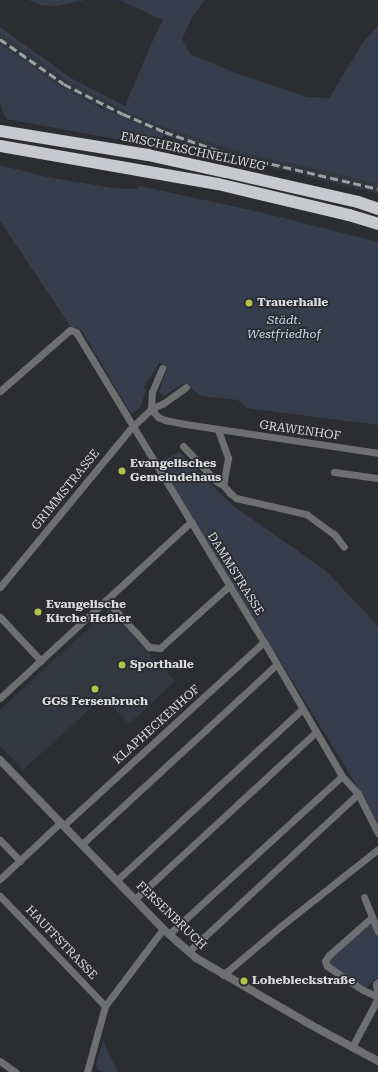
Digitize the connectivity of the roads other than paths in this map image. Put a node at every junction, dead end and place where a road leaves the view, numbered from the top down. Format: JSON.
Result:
{"nodes":[{"id":1,"x":0,"y":131,"type":"edge"},
{"id":2,"x":0,"y":146,"type":"edge"},
{"id":3,"x":378,"y":209,"type":"edge"},
{"id":4,"x":378,"y":224,"type":"edge"},
{"id":5,"x":162,"y":368,"type":"dead end"},
{"id":6,"x":186,"y":387,"type":"dead end"},
{"id":7,"x":0,"y":391,"type":"edge"},
{"id":8,"x":151,"y":409,"type":"junction"},
{"id":9,"x":132,"y":427,"type":"junction"},
{"id":10,"x":218,"y":430,"type":"junction"},
{"id":11,"x":183,"y":446,"type":"dead end"},
{"id":12,"x":378,"y":453,"type":"edge"},
{"id":13,"x":334,"y":472,"type":"dead end"},
{"id":14,"x":378,"y":478,"type":"edge"},
{"id":15,"x":222,"y":485,"type":"junction"},
{"id":16,"x":191,"y":522,"type":"junction"},
{"id":17,"x":344,"y":547,"type":"dead end"},
{"id":18,"x":230,"y":585,"type":"junction"},
{"id":19,"x":0,"y":587,"type":"edge"},
{"id":20,"x":106,"y":600,"type":"junction"},
{"id":21,"x":0,"y":618,"type":"edge"},
{"id":22,"x":264,"y":642,"type":"junction"},
{"id":23,"x":41,"y":661,"type":"junction"},
{"id":24,"x":277,"y":664,"type":"junction"},
{"id":25,"x":0,"y":698,"type":"edge"},
{"id":26,"x":302,"y":709,"type":"junction"},
{"id":27,"x":316,"y":732,"type":"junction"},
{"id":28,"x":0,"y":760,"type":"edge"},
{"id":29,"x":342,"y":776,"type":"junction"},
{"id":30,"x":358,"y":794,"type":"junction"},
{"id":31,"x":62,"y":824,"type":"junction"},
{"id":32,"x":378,"y":833,"type":"edge"},
{"id":33,"x":0,"y":840,"type":"edge"},
{"id":34,"x":82,"y":844,"type":"junction"},
{"id":35,"x":378,"y":849,"type":"edge"},
{"id":36,"x":20,"y":861,"type":"junction"},
{"id":37,"x":0,"y":879,"type":"edge"},
{"id":38,"x":117,"y":880,"type":"junction"},
{"id":39,"x":0,"y":896,"type":"edge"},
{"id":40,"x":364,"y":897,"type":"dead end"},
{"id":41,"x":135,"y":900,"type":"junction"},
{"id":42,"x":372,"y":917,"type":"junction"},
{"id":43,"x":378,"y":931,"type":"edge"},
{"id":44,"x":166,"y":932,"type":"junction"},
{"id":45,"x":188,"y":951,"type":"junction"},
{"id":46,"x":223,"y":975,"type":"junction"},
{"id":47,"x":378,"y":982,"type":"edge"},
{"id":48,"x":378,"y":997,"type":"edge"},
{"id":49,"x":105,"y":1006,"type":"junction"},
{"id":50,"x":352,"y":1048,"type":"junction"},
{"id":51,"x":0,"y":1061,"type":"edge"},
{"id":52,"x":378,"y":1061,"type":"edge"},
{"id":53,"x":15,"y":1072,"type":"edge"},
{"id":54,"x":87,"y":1072,"type":"edge"}],
"edges":[{"from":1,"to":3,"type":"highway","name":"EMSCHERSCHNELLWEG"},
{"from":2,"to":4,"type":"highway"},
{"from":5,"to":8,"type":"street"},
{"from":6,"to":8,"type":"street","name":"GRIMMSTRASSE"},
{"from":7,"to":9,"type":"street","name":"DAMMSTRASSE"},
{"from":8,"to":9,"type":"street","name":"GRIMMSTRASSE"},
{"from":8,"to":10,"type":"street","name":"GRAWENHOF"},
{"from":9,"to":16,"type":"street","name":"DAMMSTRASSE"},
{"from":9,"to":19,"type":"street","name":"GRIMMSTRASSE"},
{"from":10,"to":12,"type":"street","name":"GRAWENHOF"},
{"from":10,"to":15,"type":"street"},
{"from":11,"to":15,"type":"street"},
{"from":13,"to":14,"type":"street"},
{"from":15,"to":17,"type":"street"},
{"from":16,"to":18,"type":"street","name":"DAMMSTRASSE"},
{"from":16,"to":20,"type":"street"},
{"from":18,"to":20,"type":"street"},
{"from":18,"to":22,"type":"street","name":"DAMMSTRASSE"},
{"from":20,"to":23,"type":"street"},
{"from":21,"to":23,"type":"street"},
{"from":22,"to":24,"type":"street","name":"DAMMSTRASSE"},
{"from":22,"to":31,"type":"street","name":"KLAPHECKENHOF"},
{"from":23,"to":25,"type":"street"},
{"from":24,"to":26,"type":"street","name":"DAMMSTRASSE"},
{"from":24,"to":34,"type":"street"},
{"from":26,"to":27,"type":"street","name":"DAMMSTRASSE"},
{"from":26,"to":38,"type":"street"},
{"from":27,"to":29,"type":"street","name":"DAMMSTRASSE"},
{"from":27,"to":41,"type":"street"},
{"from":28,"to":31,"type":"street","name":"FERSENBRUCH"},
{"from":29,"to":30,"type":"street","name":"DAMMSTRASSE"},
{"from":29,"to":44,"type":"street"},
{"from":30,"to":32,"type":"street","name":"DAMMSTRASSE"},
{"from":30,"to":45,"type":"street"},
{"from":31,"to":34,"type":"street","name":"FERSENBRUCH"},
{"from":31,"to":36,"type":"street","name":"KLAPHECKENHOF"},
{"from":33,"to":36,"type":"street"},
{"from":34,"to":38,"type":"street","name":"FERSENBRUCH"},
{"from":35,"to":46,"type":"street"},
{"from":36,"to":37,"type":"street","name":"KLAPHECKENHOF"},
{"from":38,"to":41,"type":"street","name":"FERSENBRUCH"},
{"from":39,"to":49,"type":"street","name":"HAUFFSTRASSE"},
{"from":40,"to":42,"type":"street"},
{"from":41,"to":44,"type":"street","name":"FERSENBRUCH"},
{"from":42,"to":43,"type":"street"},
{"from":42,"to":48,"type":"street"},
{"from":44,"to":45,"type":"street","name":"FERSENBRUCH"},
{"from":44,"to":49,"type":"street"},
{"from":45,"to":46,"type":"street","name":"FERSENBRUCH"},
{"from":46,"to":50,"type":"street","name":"FERSENBRUCH"},
{"from":47,"to":48,"type":"street"},
{"from":48,"to":50,"type":"street"},
{"from":49,"to":54,"type":"street"},
{"from":50,"to":52,"type":"street","name":"FERSENBRUCH"},
{"from":51,"to":53,"type":"street"}]}
